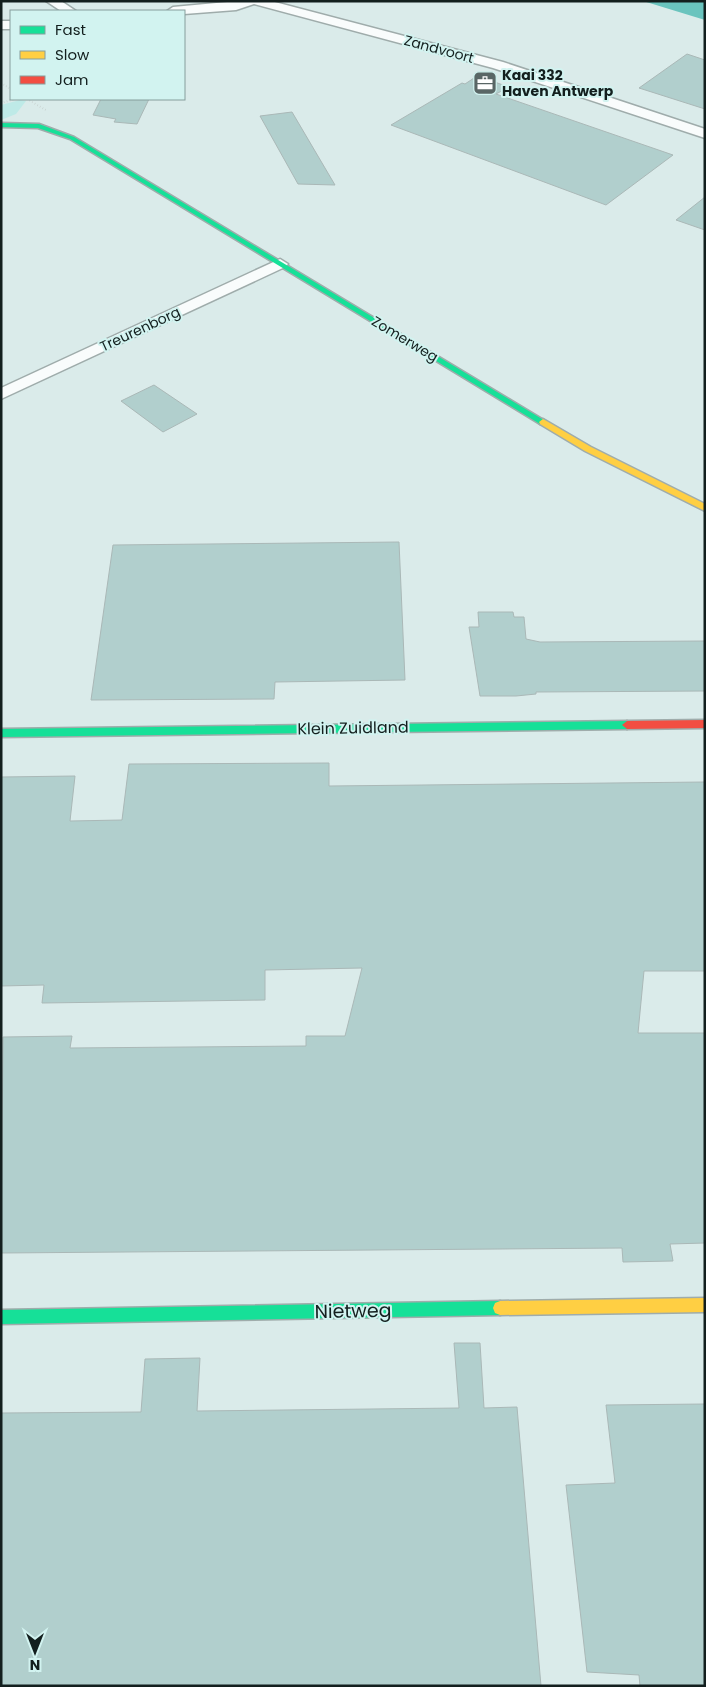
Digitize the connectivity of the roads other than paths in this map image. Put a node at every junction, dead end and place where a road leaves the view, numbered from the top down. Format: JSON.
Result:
{"nodes":[{"id":1,"x":52,"y":1,"type":"edge"},
{"id":2,"x":252,"y":1,"type":"edge"},
{"id":3,"x":256,"y":1,"type":"edge"},
{"id":4,"x":68,"y":10,"type":"edge"},
{"id":5,"x":185,"y":10,"type":"edge"},
{"id":6,"x":1,"y":125,"type":"edge"},
{"id":7,"x":705,"y":134,"type":"edge"},
{"id":8,"x":280,"y":264,"type":"junction"},
{"id":9,"x":1,"y":394,"type":"edge"},
{"id":10,"x":705,"y":508,"type":"edge"},
{"id":11,"x":705,"y":724,"type":"edge"},
{"id":12,"x":1,"y":733,"type":"edge"},
{"id":13,"x":705,"y":1305,"type":"edge"},
{"id":14,"x":1,"y":1316,"type":"edge"}],
"edges":[{"from":1,"to":4,"type":"street"},
{"from":2,"to":5,"type":"street"},
{"from":3,"to":7,"type":"street","name":"Zandvoort"},
{"from":6,"to":8,"type":"street","name":"Zomerweg"},
{"from":8,"to":9,"type":"street","name":"Treurenborg"},
{"from":8,"to":10,"type":"street","name":"Zomerweg"},
{"from":11,"to":12,"type":"street","name":"Klein Zuidland"},
{"from":13,"to":14,"type":"street","name":"Nietweg"}]}
